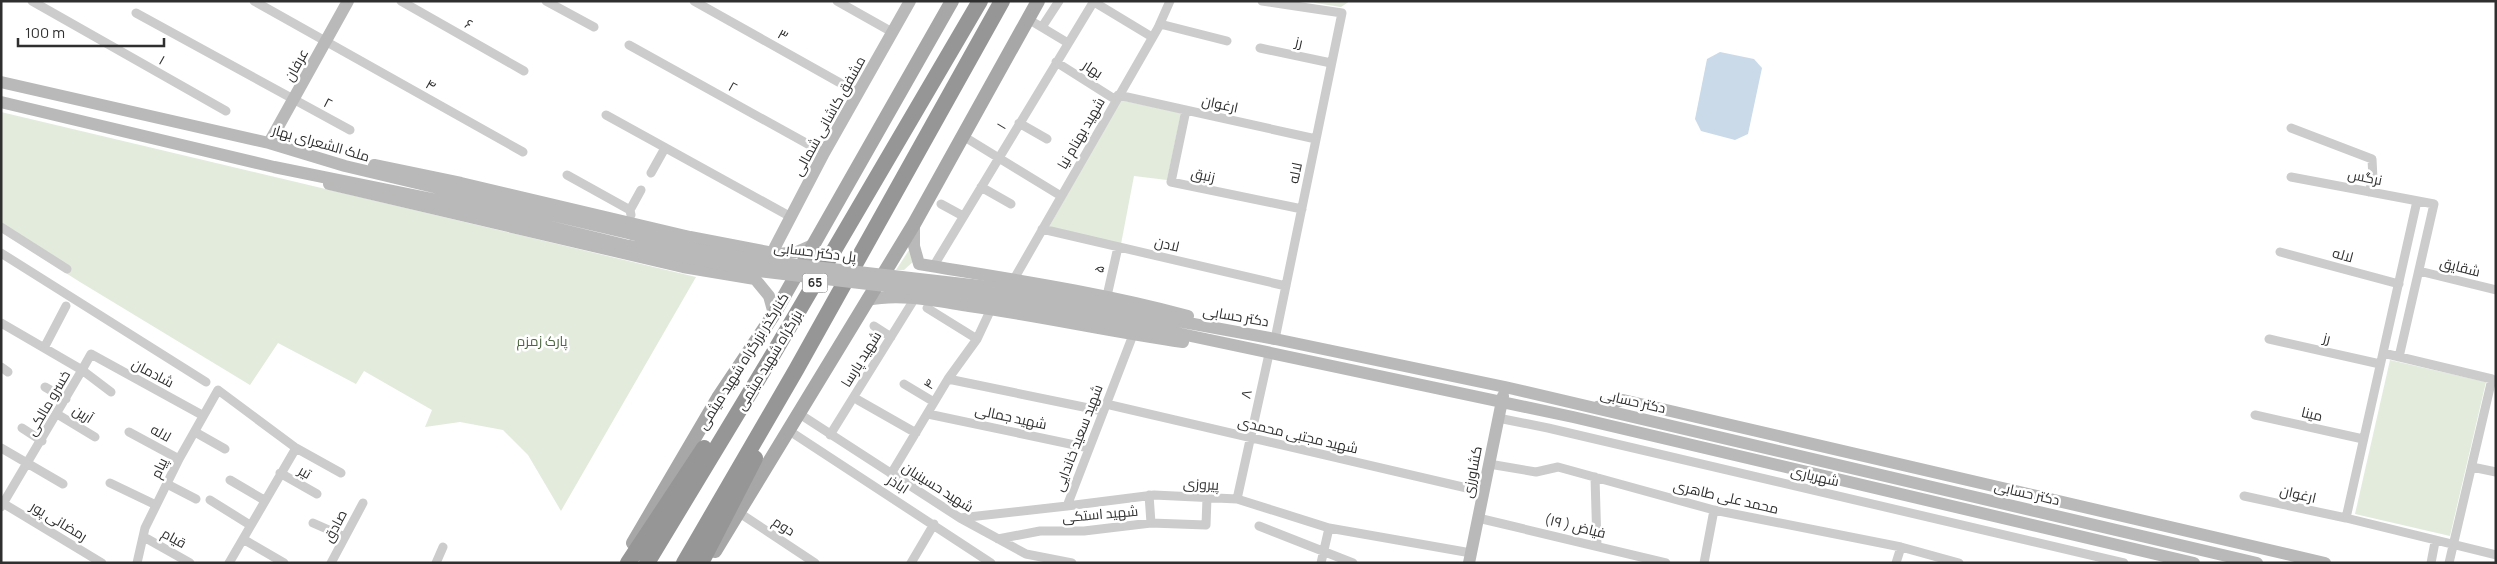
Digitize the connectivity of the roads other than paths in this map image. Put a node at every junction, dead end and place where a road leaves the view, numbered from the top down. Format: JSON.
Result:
{"nodes":[{"id":1,"x":32,"y":1,"type":"edge"},
{"id":2,"x":254,"y":1,"type":"edge"},
{"id":3,"x":348,"y":1,"type":"edge"},
{"id":4,"x":401,"y":1,"type":"edge"},
{"id":5,"x":546,"y":1,"type":"edge"},
{"id":6,"x":694,"y":1,"type":"edge"},
{"id":7,"x":837,"y":1,"type":"edge"},
{"id":8,"x":910,"y":1,"type":"edge"},
{"id":9,"x":952,"y":1,"type":"edge"},
{"id":10,"x":980,"y":1,"type":"edge"},
{"id":11,"x":1002,"y":1,"type":"edge"},
{"id":12,"x":1038,"y":1,"type":"edge"},
{"id":13,"x":1059,"y":1,"type":"edge"},
{"id":14,"x":1094,"y":1,"type":"edge"},
{"id":15,"x":1170,"y":1,"type":"edge"},
{"id":16,"x":1262,"y":1,"type":"edge"},
{"id":17,"x":136,"y":14,"type":"dead end"},
{"id":18,"x":1028,"y":19,"type":"junction"},
{"id":19,"x":1160,"y":24,"type":"junction"},
{"id":20,"x":594,"y":26,"type":"dead end"},
{"id":21,"x":1042,"y":27,"type":"junction"},
{"id":22,"x":892,"y":32,"type":"junction"},
{"id":23,"x":1152,"y":38,"type":"junction"},
{"id":24,"x":1227,"y":40,"type":"dead end"},
{"id":25,"x":326,"y":42,"type":"junction"},
{"id":26,"x":1068,"y":43,"type":"junction"},
{"id":27,"x":629,"y":45,"type":"dead end"},
{"id":28,"x":1260,"y":48,"type":"dead end"},
{"id":29,"x":1056,"y":62,"type":"junction"},
{"id":30,"x":1331,"y":64,"type":"junction"},
{"id":31,"x":524,"y":71,"type":"dead end"},
{"id":32,"x":1,"y":82,"type":"edge"},
{"id":33,"x":858,"y":93,"type":"junction"},
{"id":34,"x":1117,"y":98,"type":"junction"},
{"id":35,"x":293,"y":101,"type":"junction"},
{"id":36,"x":1,"y":102,"type":"edge"},
{"id":37,"x":1186,"y":110,"type":"junction"},
{"id":38,"x":226,"y":111,"type":"dead end"},
{"id":39,"x":606,"y":115,"type":"dead end"},
{"id":40,"x":1019,"y":124,"type":"junction"},
{"id":41,"x":2291,"y":128,"type":"dead end"},
{"id":42,"x":350,"y":130,"type":"dead end"},
{"id":43,"x":963,"y":136,"type":"junction"},
{"id":44,"x":1047,"y":139,"type":"dead end"},
{"id":45,"x":1316,"y":139,"type":"junction"},
{"id":46,"x":269,"y":144,"type":"junction"},
{"id":47,"x":665,"y":148,"type":"junction"},
{"id":48,"x":523,"y":152,"type":"dead end"},
{"id":49,"x":824,"y":153,"type":"junction"},
{"id":50,"x":998,"y":158,"type":"junction"},
{"id":51,"x":274,"y":167,"type":"junction"},
{"id":52,"x":651,"y":173,"type":"dead end"},
{"id":53,"x":567,"y":174,"type":"dead end"},
{"id":54,"x":2291,"y":177,"type":"dead end"},
{"id":55,"x":981,"y":187,"type":"junction"},
{"id":56,"x":641,"y":190,"type":"dead end"},
{"id":57,"x":2369,"y":192,"type":"junction"},
{"id":58,"x":1061,"y":196,"type":"junction"},
{"id":59,"x":2417,"y":201,"type":"junction"},
{"id":60,"x":941,"y":204,"type":"dead end"},
{"id":61,"x":1011,"y":204,"type":"dead end"},
{"id":62,"x":1302,"y":209,"type":"junction"},
{"id":63,"x":630,"y":210,"type":"junction"},
{"id":64,"x":963,"y":216,"type":"junction"},
{"id":65,"x":791,"y":218,"type":"junction"},
{"id":66,"x":914,"y":224,"type":"junction"},
{"id":67,"x":1,"y":227,"type":"edge"},
{"id":68,"x":1042,"y":229,"type":"junction"},
{"id":69,"x":631,"y":234,"type":"junction"},
{"id":70,"x":815,"y":244,"type":"junction"},
{"id":71,"x":1118,"y":247,"type":"junction"},
{"id":72,"x":771,"y":249,"type":"junction"},
{"id":73,"x":2280,"y":252,"type":"dead end"},
{"id":74,"x":1,"y":253,"type":"edge"},
{"id":75,"x":919,"y":264,"type":"junction"},
{"id":76,"x":933,"y":266,"type":"junction"},
{"id":77,"x":67,"y":269,"type":"dead end"},
{"id":78,"x":2419,"y":271,"type":"junction"},
{"id":79,"x":754,"y":279,"type":"junction"},
{"id":80,"x":1014,"y":279,"type":"junction"},
{"id":81,"x":2399,"y":284,"type":"junction"},
{"id":82,"x":1286,"y":286,"type":"junction"},
{"id":83,"x":2496,"y":290,"type":"edge"},
{"id":84,"x":1107,"y":296,"type":"junction"},
{"id":85,"x":912,"y":298,"type":"junction"},
{"id":86,"x":994,"y":299,"type":"junction"},
{"id":87,"x":867,"y":300,"type":"junction"},
{"id":88,"x":66,"y":306,"type":"dead end"},
{"id":89,"x":927,"y":308,"type":"dead end"},
{"id":90,"x":774,"y":314,"type":"junction"},
{"id":91,"x":874,"y":326,"type":"dead end"},
{"id":92,"x":3,"y":327,"type":"edge"},
{"id":93,"x":1133,"y":335,"type":"junction"},
{"id":94,"x":891,"y":337,"type":"junction"},
{"id":95,"x":977,"y":339,"type":"junction"},
{"id":96,"x":1275,"y":339,"type":"junction"},
{"id":97,"x":2269,"y":339,"type":"dead end"},
{"id":98,"x":44,"y":348,"type":"junction"},
{"id":99,"x":2383,"y":353,"type":"junction"},
{"id":100,"x":1270,"y":354,"type":"junction"},
{"id":101,"x":772,"y":356,"type":"junction"},
{"id":102,"x":2399,"y":356,"type":"junction"},
{"id":103,"x":2380,"y":364,"type":"junction"},
{"id":104,"x":82,"y":370,"type":"junction"},
{"id":105,"x":796,"y":370,"type":"junction"},
{"id":106,"x":948,"y":379,"type":"junction"},
{"id":107,"x":2494,"y":379,"type":"edge"},
{"id":108,"x":206,"y":382,"type":"dead end"},
{"id":109,"x":904,"y":384,"type":"dead end"},
{"id":110,"x":46,"y":387,"type":"dead end"},
{"id":111,"x":1505,"y":387,"type":"junction"},
{"id":112,"x":111,"y":392,"type":"dead end"},
{"id":113,"x":66,"y":399,"type":"junction"},
{"id":114,"x":858,"y":400,"type":"dead end"},
{"id":115,"x":934,"y":402,"type":"junction"},
{"id":116,"x":1501,"y":403,"type":"junction"},
{"id":117,"x":1104,"y":408,"type":"junction"},
{"id":118,"x":1596,"y":408,"type":"junction"},
{"id":119,"x":798,"y":413,"type":"junction"},
{"id":120,"x":57,"y":414,"type":"junction"},
{"id":121,"x":928,"y":414,"type":"junction"},
{"id":122,"x":202,"y":415,"type":"junction"},
{"id":123,"x":2255,"y":415,"type":"dead end"},
{"id":124,"x":1498,"y":418,"type":"junction"},
{"id":125,"x":22,"y":428,"type":"dead end"},
{"id":126,"x":788,"y":430,"type":"junction"},
{"id":127,"x":129,"y":432,"type":"dead end"},
{"id":128,"x":195,"y":432,"type":"junction"},
{"id":129,"x":916,"y":433,"type":"junction"},
{"id":130,"x":830,"y":435,"type":"junction"},
{"id":131,"x":95,"y":437,"type":"dead end"},
{"id":132,"x":1250,"y":438,"type":"junction"},
{"id":133,"x":2363,"y":440,"type":"junction"},
{"id":134,"x":42,"y":441,"type":"junction"},
{"id":135,"x":1,"y":448,"type":"edge"},
{"id":136,"x":296,"y":448,"type":"junction"},
{"id":137,"x":1089,"y":448,"type":"junction"},
{"id":138,"x":224,"y":449,"type":"dead end"},
{"id":139,"x":179,"y":459,"type":"junction"},
{"id":140,"x":28,"y":464,"type":"junction"},
{"id":141,"x":1489,"y":464,"type":"junction"},
{"id":142,"x":2472,"y":467,"type":"junction"},
{"id":143,"x":2496,"y":472,"type":"edge"},
{"id":144,"x":280,"y":473,"type":"junction"},
{"id":145,"x":341,"y":474,"type":"dead end"},
{"id":146,"x":891,"y":474,"type":"junction"},
{"id":147,"x":1595,"y":477,"type":"junction"},
{"id":148,"x":230,"y":480,"type":"dead end"},
{"id":149,"x":110,"y":483,"type":"dead end"},
{"id":150,"x":63,"y":484,"type":"dead end"},
{"id":151,"x":167,"y":484,"type":"junction"},
{"id":152,"x":1484,"y":492,"type":"junction"},
{"id":153,"x":317,"y":494,"type":"dead end"},
{"id":154,"x":1149,"y":495,"type":"junction"},
{"id":155,"x":2244,"y":496,"type":"dead end"},
{"id":156,"x":1207,"y":498,"type":"junction"},
{"id":157,"x":196,"y":499,"type":"dead end"},
{"id":158,"x":1237,"y":499,"type":"junction"},
{"id":159,"x":210,"y":500,"type":"dead end"},
{"id":160,"x":264,"y":500,"type":"junction"},
{"id":161,"x":363,"y":503,"type":"dead end"},
{"id":162,"x":2,"y":504,"type":"edge"},
{"id":163,"x":156,"y":505,"type":"junction"},
{"id":164,"x":1067,"y":506,"type":"junction"},
{"id":165,"x":1714,"y":510,"type":"junction"},
{"id":166,"x":738,"y":512,"type":"junction"},
{"id":167,"x":960,"y":518,"type":"junction"},
{"id":168,"x":1478,"y":518,"type":"junction"},
{"id":169,"x":2346,"y":518,"type":"junction"},
{"id":170,"x":313,"y":523,"type":"dead end"},
{"id":171,"x":1151,"y":523,"type":"junction"},
{"id":172,"x":934,"y":524,"type":"junction"},
{"id":173,"x":250,"y":525,"type":"junction"},
{"id":174,"x":1259,"y":526,"type":"dead end"},
{"id":175,"x":1329,"y":528,"type":"junction"},
{"id":176,"x":144,"y":537,"type":"junction"},
{"id":177,"x":345,"y":537,"type":"junction"},
{"id":178,"x":243,"y":539,"type":"junction"},
{"id":179,"x":998,"y":539,"type":"junction"},
{"id":180,"x":2435,"y":542,"type":"junction"},
{"id":181,"x":1597,"y":545,"type":"junction"},
{"id":182,"x":2453,"y":545,"type":"junction"},
{"id":183,"x":443,"y":546,"type":"dead end"},
{"id":184,"x":1901,"y":547,"type":"junction"},
{"id":185,"x":1324,"y":552,"type":"junction"},
{"id":186,"x":2496,"y":555,"type":"edge"},
{"id":187,"x":1470,"y":558,"type":"edge"},
{"id":188,"x":1624,"y":558,"type":"edge"},
{"id":189,"x":102,"y":563,"type":"edge"},
{"id":190,"x":137,"y":563,"type":"edge"},
{"id":191,"x":190,"y":563,"type":"edge"},
{"id":192,"x":229,"y":563,"type":"edge"},
{"id":193,"x":284,"y":563,"type":"edge"},
{"id":194,"x":331,"y":563,"type":"edge"},
{"id":195,"x":436,"y":563,"type":"edge"},
{"id":196,"x":621,"y":563,"type":"edge"},
{"id":197,"x":628,"y":563,"type":"edge"},
{"id":198,"x":646,"y":563,"type":"edge"},
{"id":199,"x":684,"y":563,"type":"edge"},
{"id":200,"x":701,"y":563,"type":"edge"},
{"id":201,"x":708,"y":563,"type":"edge"},
{"id":202,"x":815,"y":563,"type":"edge"},
{"id":203,"x":912,"y":563,"type":"edge"},
{"id":204,"x":991,"y":563,"type":"edge"},
{"id":205,"x":1072,"y":563,"type":"edge"},
{"id":206,"x":1321,"y":563,"type":"edge"},
{"id":207,"x":1353,"y":563,"type":"edge"},
{"id":208,"x":1666,"y":563,"type":"edge"},
{"id":209,"x":1704,"y":563,"type":"edge"},
{"id":210,"x":1896,"y":563,"type":"edge"},
{"id":211,"x":1959,"y":563,"type":"edge"},
{"id":212,"x":2124,"y":563,"type":"edge"},
{"id":213,"x":2194,"y":563,"type":"edge"},
{"id":214,"x":2257,"y":563,"type":"edge"},
{"id":215,"x":2325,"y":563,"type":"edge"},
{"id":216,"x":2430,"y":563,"type":"edge"},
{"id":217,"x":2449,"y":563,"type":"edge"}],
"edges":[{"from":1,"to":38,"type":"street","name":"۱"},
{"from":2,"to":25,"type":"street"},
{"from":3,"to":25,"type":"main road","name":"عرفان"},
{"from":4,"to":31,"type":"street","name":"۶"},
{"from":5,"to":20,"type":"street"},
{"from":6,"to":33,"type":"street","name":"۳"},
{"from":7,"to":22,"type":"street"},
{"from":8,"to":22,"type":"main road","name":"مشفق کاشانی شمالی"},
{"from":9,"to":70,"type":"main road","name":"کنارگذر بزرگراه شهید میثمی"},
{"from":10,"to":101,"type":"highway","name":"بزرگراه شهید میثمی","number":"65"},
{"from":11,"to":105,"type":"highway","name":"بزرگراه شهید میثمی","number":"65"},
{"from":12,"to":18,"type":"main road"},
{"from":13,"to":21,"type":"street"},
{"from":14,"to":23,"type":"street"},
{"from":14,"to":26,"type":"street","name":"۱"},
{"from":15,"to":19,"type":"street","name":"شهید بهنام نیا"},
{"from":16,"to":30,"type":"street","name":"لاله"},
{"from":17,"to":35,"type":"street","name":"۱"},
{"from":18,"to":21,"type":"street"},
{"from":18,"to":43,"type":"main road"},
{"from":19,"to":23,"type":"street","name":"شهید بهنام نیا"},
{"from":19,"to":24,"type":"street"},
{"from":21,"to":26,"type":"street"},
{"from":22,"to":33,"type":"main road","name":"مشفق کاشانی شمالی"},
{"from":23,"to":34,"type":"street","name":"شهید بهنام نیا"},
{"from":25,"to":35,"type":"main road","name":"عرفان"},
{"from":25,"to":48,"type":"street","name":"۴"},
{"from":26,"to":29,"type":"street","name":"۱"},
{"from":27,"to":49,"type":"street","name":"۲"},
{"from":28,"to":30,"type":"street","name":"رز"},
{"from":29,"to":34,"type":"street","name":"بهار"},
{"from":29,"to":40,"type":"street","name":"۱"},
{"from":30,"to":45,"type":"street","name":"لاله"},
{"from":32,"to":46,"type":"main road","name":"ملک الشعرای بهار"},
{"from":33,"to":49,"type":"main road","name":"مشفق کاشانی شمالی"},
{"from":34,"to":37,"type":"street","name":"ارغوان"},
{"from":34,"to":58,"type":"street","name":"شهید بهنام نیا"},
{"from":35,"to":42,"type":"street","name":"۲"},
{"from":35,"to":46,"type":"main road","name":"عرفان"},
{"from":36,"to":51,"type":"main road","name":"ملک الشعرای بهار"},
{"from":37,"to":45,"type":"street","name":"ارغوان"},
{"from":37,"to":62,"type":"street","name":"زنبق"},
{"from":39,"to":47,"type":"street"},
{"from":40,"to":44,"type":"street"},
{"from":40,"to":50,"type":"street","name":"۱"},
{"from":41,"to":57,"type":"street"},
{"from":43,"to":50,"type":"street"},
{"from":43,"to":66,"type":"main road"},
{"from":45,"to":62,"type":"street","name":"لاله"},
{"from":46,"to":69,"type":"main road","name":"ملک الشعرای بهار"},
{"from":47,"to":52,"type":"street"},
{"from":47,"to":65,"type":"street"},
{"from":49,"to":65,"type":"main road","name":"مشفق کاشانی شمالی"},
{"from":50,"to":55,"type":"street","name":"۱"},
{"from":50,"to":58,"type":"street"},
{"from":51,"to":69,"type":"main road","name":"ملک الشعرای بهار"},
{"from":51,"to":79,"type":"main road"},
{"from":53,"to":63,"type":"street"},
{"from":54,"to":57,"type":"street","name":"نرگس"},
{"from":55,"to":61,"type":"street"},
{"from":55,"to":64,"type":"street","name":"۱"},
{"from":56,"to":63,"type":"street"},
{"from":57,"to":59,"type":"street","name":"نرگس"},
{"from":58,"to":68,"type":"street","name":"شهید بهنام نیا"},
{"from":59,"to":78,"type":"street","name":"نرگس"},
{"from":59,"to":81,"type":"street"},
{"from":60,"to":64,"type":"street"},
{"from":62,"to":82,"type":"street","name":"لاله"},
{"from":63,"to":69,"type":"street"},
{"from":64,"to":76,"type":"street","name":"۱"},
{"from":65,"to":72,"type":"main road","name":"مشفق کاشانی شمالی"},
{"from":66,"to":75,"type":"main road"},
{"from":66,"to":87,"type":"main road"},
{"from":67,"to":77,"type":"street"},
{"from":68,"to":71,"type":"street","name":"لادن"},
{"from":68,"to":80,"type":"street","name":"شهید بهنام نیا"},
{"from":69,"to":72,"type":"main road"},
{"from":69,"to":86,"type":"main road","name":"پل دکتر حسابی","bridge":true},
{"from":70,"to":72,"type":"main road"},
{"from":70,"to":90,"type":"main road","name":"کنارگذر بزرگراه شهید میثمی"},
{"from":71,"to":82,"type":"street","name":"لادن"},
{"from":71,"to":84,"type":"street","name":"۵"},
{"from":72,"to":79,"type":"main road","name":"مشفق کاشانی شمالی"},
{"from":73,"to":81,"type":"street","name":"لاله"},
{"from":74,"to":108,"type":"street"},
{"from":75,"to":76,"type":"main road"},
{"from":75,"to":85,"type":"main road"},
{"from":76,"to":80,"type":"main road"},
{"from":78,"to":83,"type":"street","name":"شقایق"},
{"from":78,"to":102,"type":"street"},
{"from":79,"to":90,"type":"main road"},
{"from":80,"to":84,"type":"main road"},
{"from":81,"to":99,"type":"street"},
{"from":82,"to":96,"type":"street","name":"لاله"},
{"from":84,"to":96,"type":"main road"},
{"from":85,"to":86,"type":"main road"},
{"from":85,"to":87,"type":"main road"},
{"from":85,"to":94,"type":"street","name":"شهید پارسا"},
{"from":86,"to":93,"type":"main road"},
{"from":86,"to":95,"type":"street","name":"۴"},
{"from":86,"to":96,"type":"main road","name":"دکتر حسابی"},
{"from":86,"to":100,"type":"main road","name":"دکتر حسابی"},
{"from":87,"to":119,"type":"main road"},
{"from":88,"to":98,"type":"street"},
{"from":89,"to":95,"type":"street"},
{"from":90,"to":196,"type":"main road","name":"کنارگذر بزرگراه شهید میثمی"},
{"from":91,"to":94,"type":"street"},
{"from":92,"to":98,"type":"street","name":"خسرو مالکی"},
{"from":93,"to":100,"type":"main road"},
{"from":93,"to":117,"type":"street","name":"شهید سعید خاندایی"},
{"from":94,"to":130,"type":"street","name":"شهید پارسا"},
{"from":95,"to":106,"type":"street","name":"۴"},
{"from":96,"to":111,"type":"main road","name":"دکتر حسابی"},
{"from":97,"to":103,"type":"street","name":"رز"},
{"from":98,"to":104,"type":"street","name":"خسرو مالکی"},
{"from":99,"to":102,"type":"street"},
{"from":99,"to":103,"type":"street"},
{"from":100,"to":116,"type":"main road","name":"دکتر حسابی"},
{"from":100,"to":132,"type":"street","name":"۸"},
{"from":101,"to":197,"type":"highway"},
{"from":101,"to":198,"type":"highway","name":"بزرگراه شهید میثمی","number":"65"},
{"from":102,"to":107,"type":"street"},
{"from":103,"to":133,"type":"street"},
{"from":104,"to":112,"type":"street"},
{"from":104,"to":113,"type":"street","name":"خسرو مالکی"},
{"from":104,"to":122,"type":"street","name":"شادمان"},
{"from":105,"to":199,"type":"highway","name":"بزرگراه شهید میثمی","number":"65"},
{"from":105,"to":200,"type":"highway"},
{"from":106,"to":115,"type":"street","name":"۴"},
{"from":106,"to":117,"type":"street","name":"شهید مجتبی محمدی"},
{"from":107,"to":142,"type":"street"},
{"from":109,"to":115,"type":"street"},
{"from":110,"to":113,"type":"street"},
{"from":111,"to":116,"type":"main road","name":"کشاورزی"},
{"from":111,"to":118,"type":"main road","name":"دکتر حسابی"},
{"from":113,"to":120,"type":"street","name":"خسرو مالکی"},
{"from":114,"to":129,"type":"street"},
{"from":115,"to":121,"type":"street","name":"۴"},
{"from":116,"to":124,"type":"main road","name":"کشاورزی"},
{"from":116,"to":213,"type":"main road","name":"دکتر حسابی"},
{"from":117,"to":132,"type":"street","name":"شهید مجتبی محمدی"},
{"from":117,"to":137,"type":"street","name":"شهید سعید خاندایی"},
{"from":118,"to":214,"type":"main road","name":"دکتر حسابی"},
{"from":118,"to":215,"type":"main road"},
{"from":119,"to":126,"type":"main road"},
{"from":119,"to":130,"type":"street","name":"شهید حسینیان"},
{"from":120,"to":131,"type":"street","name":"آرین"},
{"from":120,"to":134,"type":"street","name":"خسرو مالکی"},
{"from":121,"to":129,"type":"street","name":"۴"},
{"from":121,"to":137,"type":"street","name":"شهید جمالی"},
{"from":122,"to":128,"type":"street","name":"پیام"},
{"from":122,"to":136,"type":"street","name":"پیام"},
{"from":123,"to":133,"type":"street","name":"مینا"},
{"from":124,"to":141,"type":"main road","name":"کشاورزی"},
{"from":124,"to":212,"type":"street","name":"شهریاری"},
{"from":125,"to":134,"type":"street"},
{"from":126,"to":166,"type":"main road"},
{"from":126,"to":172,"type":"street","name":"اباذر"},
{"from":127,"to":139,"type":"street","name":"لاله"},
{"from":128,"to":138,"type":"street"},
{"from":128,"to":139,"type":"street","name":"پیام"},
{"from":129,"to":146,"type":"street","name":"۴"},
{"from":130,"to":146,"type":"street","name":"شهید حسینیان"},
{"from":132,"to":152,"type":"street","name":"شهید مجتبی محمدی"},
{"from":132,"to":158,"type":"street","name":"۸"},
{"from":133,"to":169,"type":"street"},
{"from":134,"to":140,"type":"street","name":"خسرو مالکی"},
{"from":135,"to":140,"type":"street"},
{"from":136,"to":144,"type":"street"},
{"from":136,"to":145,"type":"street"},
{"from":137,"to":164,"type":"street","name":"شهید سعید خاندایی"},
{"from":139,"to":151,"type":"street","name":"پیام"},
{"from":140,"to":150,"type":"street"},
{"from":140,"to":162,"type":"street","name":"خسرو مالکی"},
{"from":141,"to":147,"type":"street","name":"محمد علی طاهری"},
{"from":141,"to":152,"type":"main road","name":"کشاورزی"},
{"from":142,"to":143,"type":"street"},
{"from":142,"to":182,"type":"street"},
{"from":144,"to":153,"type":"street","name":"تیر"},
{"from":144,"to":160,"type":"street"},
{"from":146,"to":167,"type":"street","name":"شهید حسینیان"},
{"from":147,"to":165,"type":"street","name":"محمد علی طاهری"},
{"from":147,"to":181,"type":"street"},
{"from":148,"to":160,"type":"street"},
{"from":149,"to":163,"type":"street"},
{"from":151,"to":157,"type":"street"},
{"from":151,"to":163,"type":"street","name":"پیام"},
{"from":152,"to":168,"type":"main road","name":"کشاورزی"},
{"from":154,"to":156,"type":"street","name":"پیروزی"},
{"from":154,"to":164,"type":"street","name":"پیروزی"},
{"from":154,"to":171,"type":"street"},
{"from":155,"to":169,"type":"street","name":"ارغوان"},
{"from":156,"to":158,"type":"street","name":"پیروزی"},
{"from":156,"to":171,"type":"street","name":"شهید استکی"},
{"from":158,"to":175,"type":"street","name":"پیروزی"},
{"from":159,"to":173,"type":"street"},
{"from":160,"to":173,"type":"street"},
{"from":161,"to":177,"type":"street","name":"صادق"},
{"from":162,"to":189,"type":"street","name":"رمضانی پور"},
{"from":163,"to":176,"type":"street","name":"پیام"},
{"from":164,"to":167,"type":"street","name":"شهید سعید خاندایی"},
{"from":165,"to":184,"type":"street","name":"محمد علی طاهری"},
{"from":165,"to":209,"type":"street"},
{"from":166,"to":201,"type":"main road"},
{"from":166,"to":202,"type":"street","name":"دوم"},
{"from":167,"to":179,"type":"street","name":"شهید حسینیان"},
{"from":168,"to":181,"type":"street","name":"فیاض ( ۱۹)"},
{"from":168,"to":187,"type":"main road","name":"کشاورزی"},
{"from":169,"to":180,"type":"street","name":"ارغوان"},
{"from":170,"to":177,"type":"street"},
{"from":171,"to":179,"type":"street","name":"شهید استکی"},
{"from":172,"to":203,"type":"street"},
{"from":172,"to":204,"type":"street","name":"اباذر"},
{"from":173,"to":178,"type":"street"},
{"from":174,"to":185,"type":"street"},
{"from":175,"to":185,"type":"street"},
{"from":175,"to":187,"type":"street","name":"پیروزی"},
{"from":176,"to":190,"type":"street","name":"پیام"},
{"from":176,"to":191,"type":"street","name":"قیام"},
{"from":177,"to":194,"type":"street","name":"صادق"},
{"from":178,"to":192,"type":"street"},
{"from":178,"to":193,"type":"street"},
{"from":179,"to":205,"type":"street","name":"شهید حسینیان"},
{"from":180,"to":182,"type":"street","name":"ارغوان"},
{"from":180,"to":216,"type":"street"},
{"from":181,"to":188,"type":"street","name":"فیاض ( ۱۹)"},
{"from":182,"to":186,"type":"street","name":"ارغوان"},
{"from":182,"to":217,"type":"street"},
{"from":183,"to":195,"type":"street"},
{"from":184,"to":210,"type":"street"},
{"from":184,"to":211,"type":"street","name":"محمد علی طاهری"},
{"from":185,"to":206,"type":"street"},
{"from":185,"to":207,"type":"street"},
{"from":188,"to":208,"type":"street","name":"فیاض ( ۱۹)"}]}
